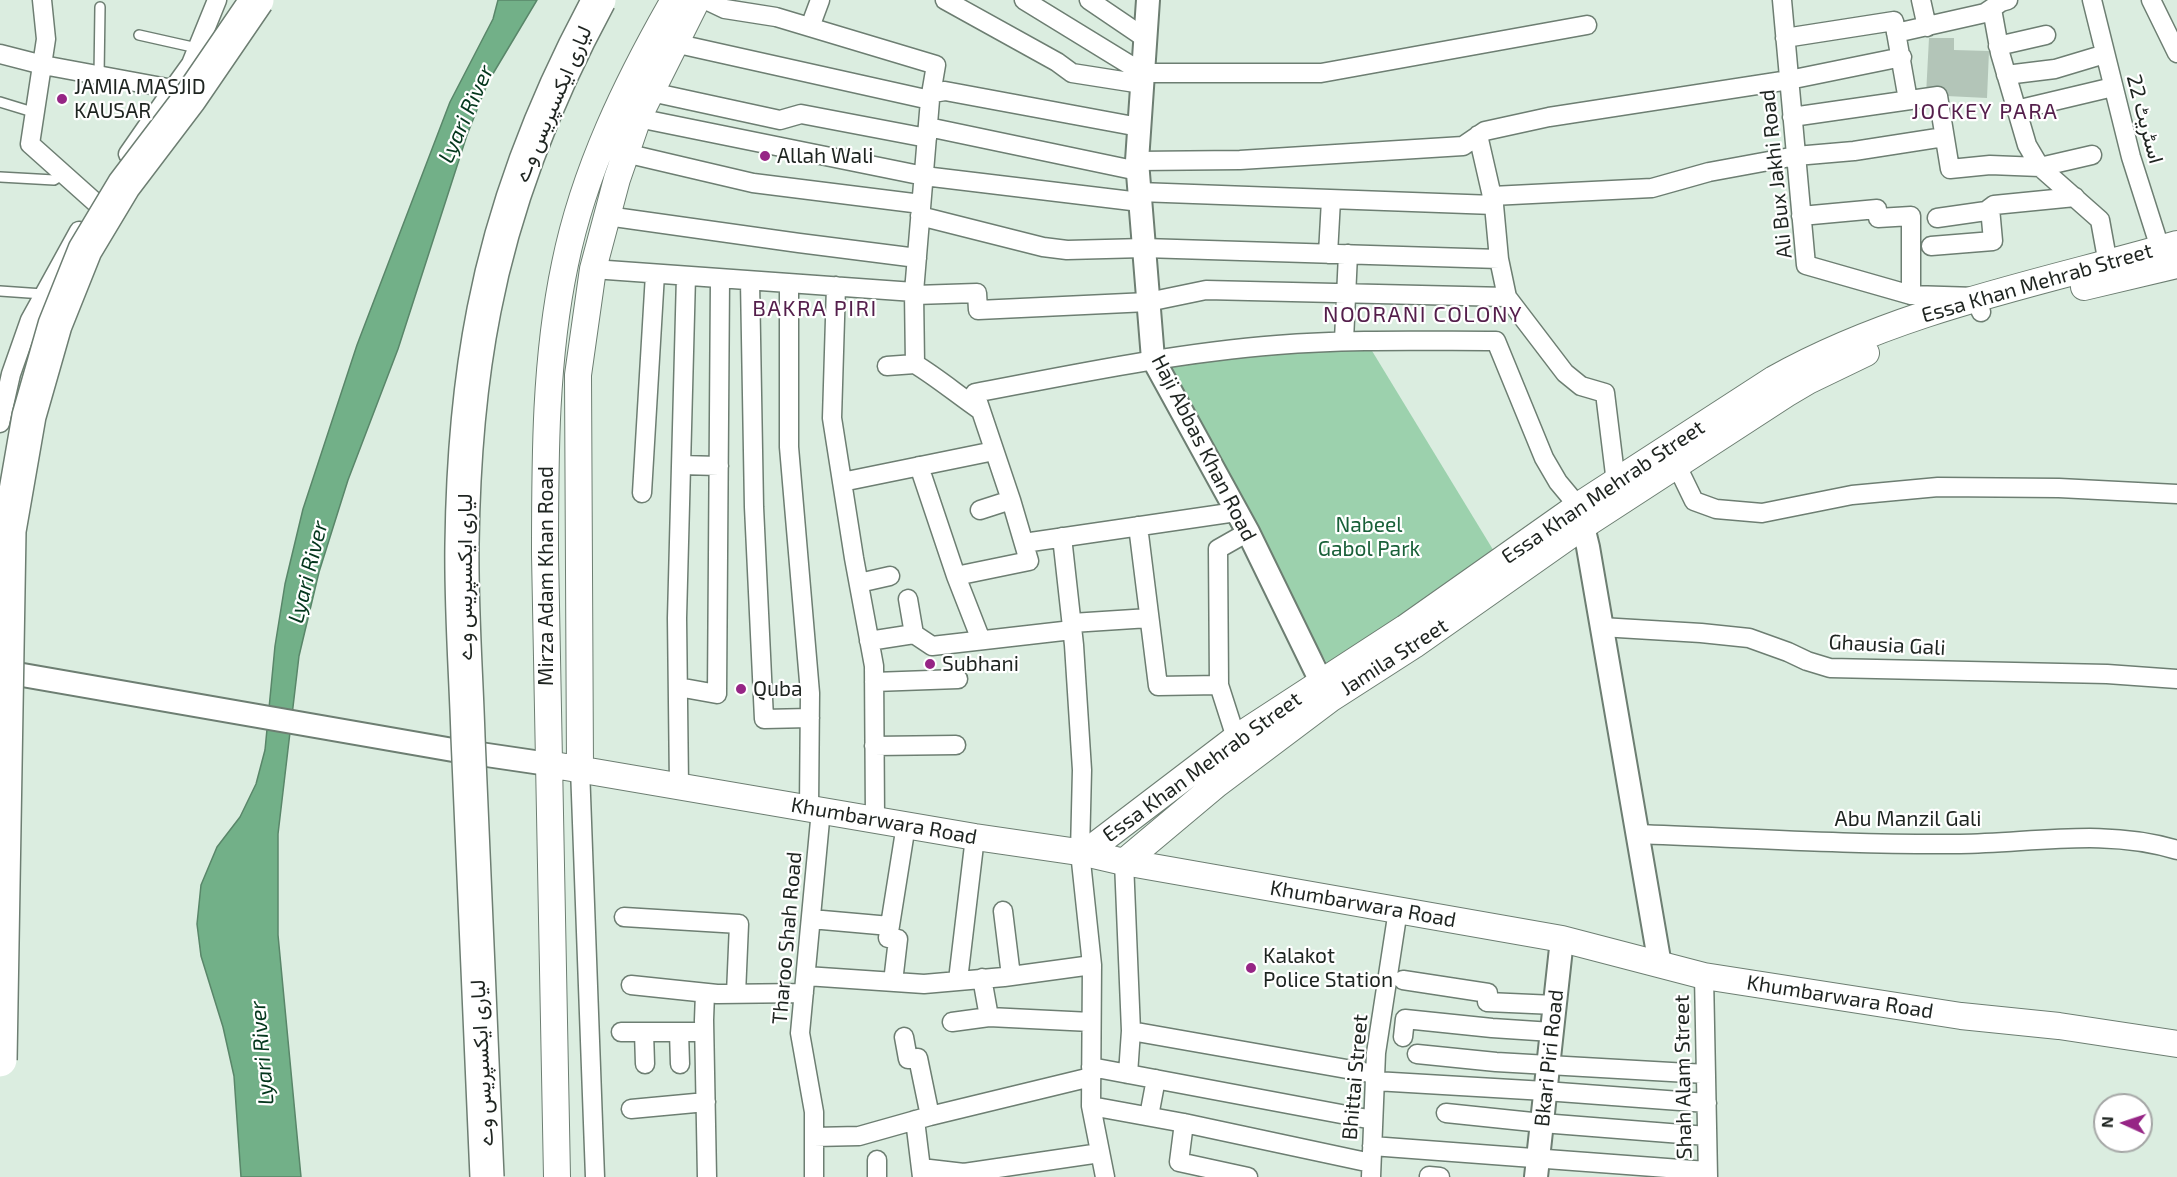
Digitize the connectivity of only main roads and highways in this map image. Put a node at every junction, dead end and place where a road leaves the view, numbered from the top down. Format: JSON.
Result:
{"nodes":[{"id":1,"x":257,"y":0,"type":"edge"},
{"id":2,"x":599,"y":0,"type":"edge"},
{"id":3,"x":674,"y":0,"type":"edge"},
{"id":4,"x":697,"y":0,"type":"edge"},
{"id":5,"x":2171,"y":253,"type":"edge"},
{"id":6,"x":1978,"y":304,"type":"junction"},
{"id":7,"x":1617,"y":493,"type":"junction"},
{"id":8,"x":1326,"y":691,"type":"junction"},
{"id":9,"x":548,"y":764,"type":"junction"},
{"id":10,"x":580,"y":768,"type":"junction"},
{"id":11,"x":1082,"y":853,"type":"junction"},
{"id":12,"x":1124,"y":862,"type":"junction"},
{"id":13,"x":2177,"y":1044,"type":"edge"},
{"id":14,"x":0,"y":1060,"type":"edge"},
{"id":15,"x":488,"y":1177,"type":"edge"},
{"id":16,"x":557,"y":1177,"type":"edge"}],
"edges":[{"from":1,"to":14,"type":"highway","bridge":true},
{"from":2,"to":15,"type":"highway","name":"لیاری ایکسپریس وے","bridge":true},
{"from":3,"to":9,"type":"main road","name":"Mirza Adam Khan Road"},
{"from":4,"to":10,"type":"main road","name":"Mirza Adam Khan Road"},
{"from":5,"to":6,"type":"main road","name":"Essa Khan Mehrab Street"},
{"from":5,"to":6,"type":"main road","name":"Essa Khan Mehrab Street"},
{"from":6,"to":7,"type":"main road","name":"Essa Khan Mehrab Street"},
{"from":6,"to":7,"type":"main road","name":"Essa Khan Mehrab Street"},
{"from":7,"to":8,"type":"main road","name":"Essa Khan Mehrab Street"},
{"from":8,"to":11,"type":"main road","name":"Essa Khan Mehrab Street"},
{"from":8,"to":12,"type":"main road","name":"Jamila Street"},
{"from":9,"to":10,"type":"main road","name":"Khumbarwara Road"},
{"from":9,"to":16,"type":"main road","name":"Mirza Adam Khan Road"},
{"from":10,"to":11,"type":"main road","name":"Khumbarwara Road"},
{"from":11,"to":12,"type":"main road","name":"Khumbarwara Road"},
{"from":12,"to":13,"type":"main road","name":"Khumbarwara Road"}]}
